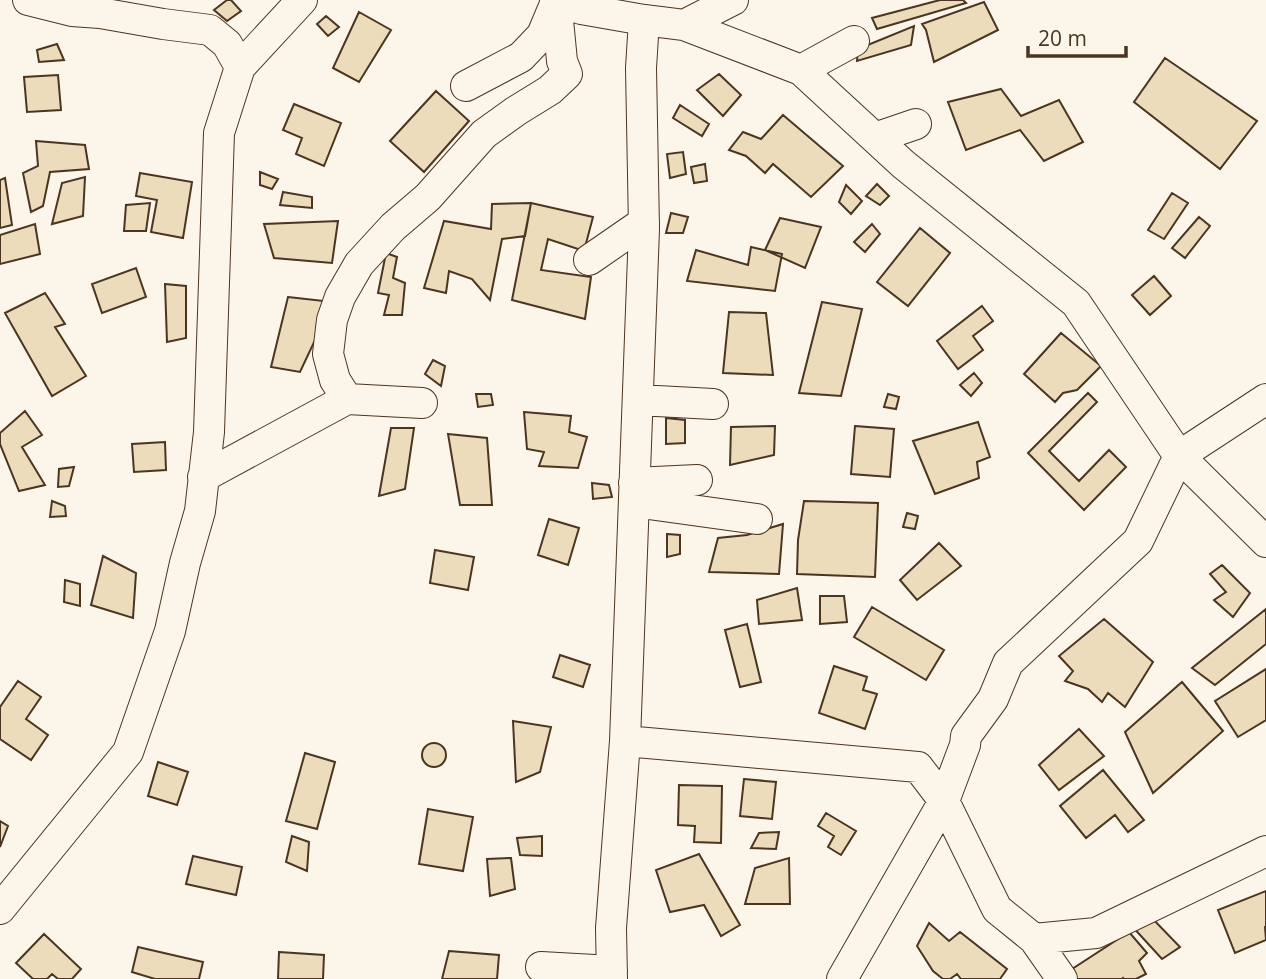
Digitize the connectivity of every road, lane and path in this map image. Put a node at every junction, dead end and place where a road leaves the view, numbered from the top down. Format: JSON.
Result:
{"nodes":[{"id":1,"x":28,"y":0,"type":"edge"},
{"id":2,"x":302,"y":0,"type":"edge"},
{"id":3,"x":556,"y":0,"type":"edge"},
{"id":4,"x":733,"y":0,"type":"edge"},
{"id":5,"x":644,"y":20,"type":"junction"},
{"id":6,"x":684,"y":25,"type":"junction"},
{"id":7,"x":854,"y":41,"type":"dead end"},
{"id":8,"x":240,"y":67,"type":"junction"},
{"id":9,"x":801,"y":70,"type":"junction"},
{"id":10,"x":466,"y":86,"type":"dead end"},
{"id":11,"x":916,"y":124,"type":"dead end"},
{"id":12,"x":875,"y":138,"type":"junction"},
{"id":13,"x":644,"y":222,"type":"junction"},
{"id":14,"x":589,"y":260,"type":"dead end"},
{"id":15,"x":347,"y":399,"type":"junction"},
{"id":16,"x":1266,"y":399,"type":"edge"},
{"id":17,"x":638,"y":400,"type":"junction"},
{"id":18,"x":422,"y":403,"type":"dead end"},
{"id":19,"x":713,"y":404,"type":"dead end"},
{"id":20,"x":1179,"y":456,"type":"junction"},
{"id":21,"x":203,"y":477,"type":"junction"},
{"id":22,"x":697,"y":480,"type":"dead end"},
{"id":23,"x":634,"y":493,"type":"junction"},
{"id":24,"x":757,"y":519,"type":"dead end"},
{"id":25,"x":1266,"y":542,"type":"edge"},
{"id":26,"x":625,"y":741,"type":"junction"},
{"id":27,"x":944,"y":801,"type":"junction"},
{"id":28,"x":1266,"y":851,"type":"edge"},
{"id":29,"x":0,"y":909,"type":"edge"},
{"id":30,"x":1034,"y":939,"type":"junction"},
{"id":31,"x":541,"y":967,"type":"dead end"},
{"id":32,"x":612,"y":975,"type":"edge"},
{"id":33,"x":842,"y":979,"type":"edge"},
{"id":34,"x":1062,"y":979,"type":"edge"}],
"edges":[{"from":1,"to":8,"type":"street"},
{"from":2,"to":8,"type":"street"},
{"from":3,"to":5,"type":"street"},
{"from":3,"to":10,"type":"street"},
{"from":3,"to":15,"type":"street"},
{"from":4,"to":6,"type":"street"},
{"from":5,"to":6,"type":"street"},
{"from":5,"to":13,"type":"street"},
{"from":6,"to":9,"type":"street"},
{"from":7,"to":9,"type":"street"},
{"from":8,"to":21,"type":"street"},
{"from":9,"to":12,"type":"street"},
{"from":11,"to":12,"type":"street"},
{"from":12,"to":20,"type":"street"},
{"from":13,"to":14,"type":"street"},
{"from":13,"to":17,"type":"street"},
{"from":15,"to":18,"type":"street"},
{"from":15,"to":21,"type":"street"},
{"from":16,"to":20,"type":"street"},
{"from":17,"to":19,"type":"street"},
{"from":17,"to":23,"type":"street"},
{"from":20,"to":25,"type":"street"},
{"from":20,"to":27,"type":"street"},
{"from":21,"to":29,"type":"street"},
{"from":22,"to":23,"type":"street"},
{"from":23,"to":24,"type":"street"},
{"from":23,"to":26,"type":"street"},
{"from":26,"to":27,"type":"street"},
{"from":26,"to":32,"type":"street"},
{"from":27,"to":30,"type":"street"},
{"from":27,"to":33,"type":"street"},
{"from":28,"to":30,"type":"street"},
{"from":30,"to":34,"type":"street"},
{"from":31,"to":32,"type":"street"}]}
